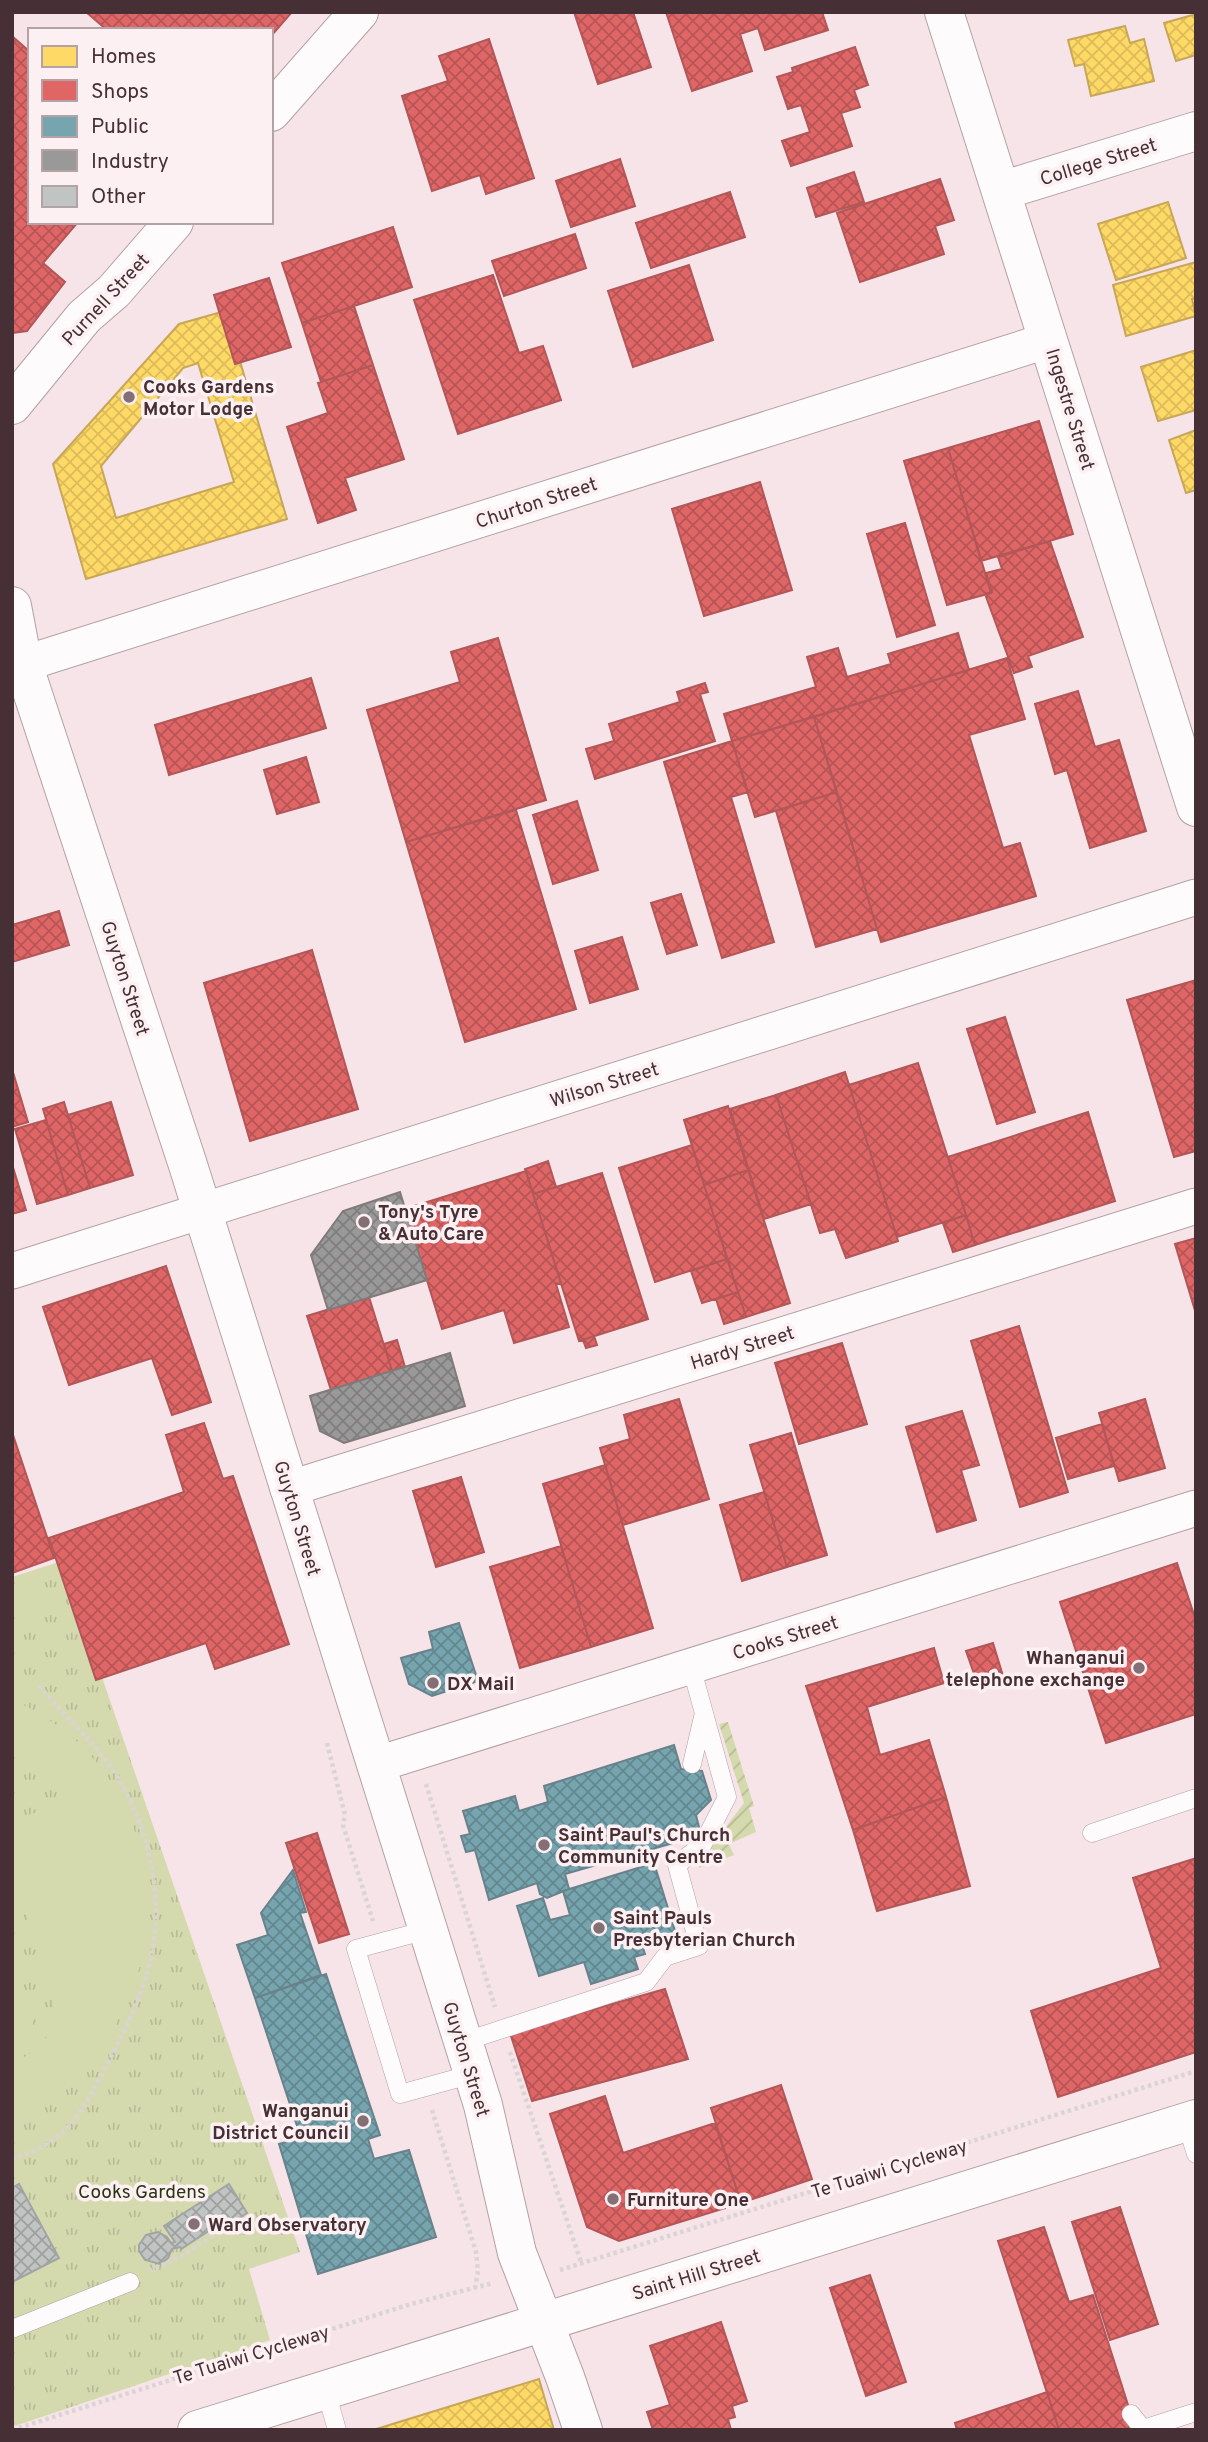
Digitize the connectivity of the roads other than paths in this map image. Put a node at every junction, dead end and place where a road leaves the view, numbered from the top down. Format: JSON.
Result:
{"nodes":[{"id":1,"x":359,"y":12,"type":"edge"},
{"id":2,"x":944,"y":12,"type":"edge"},
{"id":3,"x":273,"y":110,"type":"edge"},
{"id":4,"x":1196,"y":131,"type":"edge"},
{"id":5,"x":1001,"y":191,"type":"junction"},
{"id":6,"x":172,"y":224,"type":"edge"},
{"id":7,"x":1049,"y":340,"type":"junction"},
{"id":8,"x":24,"y":380,"type":"edge"},
{"id":9,"x":12,"y":405,"type":"edge"},
{"id":10,"x":12,"y":606,"type":"edge"},
{"id":11,"x":23,"y":664,"type":"junction"},
{"id":12,"x":1196,"y":807,"type":"edge"},
{"id":13,"x":1196,"y":897,"type":"edge"},
{"id":14,"x":1196,"y":1206,"type":"edge"},
{"id":15,"x":201,"y":1211,"type":"junction"},
{"id":16,"x":12,"y":1271,"type":"edge"},
{"id":17,"x":289,"y":1489,"type":"junction"},
{"id":18,"x":1196,"y":1508,"type":"edge"},
{"id":19,"x":691,"y":1666,"type":"junction"},
{"id":20,"x":703,"y":1713,"type":"junction"},
{"id":21,"x":692,"y":1764,"type":"dead end"},
{"id":22,"x":375,"y":1765,"type":"junction"},
{"id":23,"x":1196,"y":1798,"type":"edge"},
{"id":24,"x":1092,"y":1833,"type":"dead end"},
{"id":25,"x":427,"y":1930,"type":"junction"},
{"id":26,"x":468,"y":2058,"type":"junction"},
{"id":27,"x":1192,"y":2132,"type":"edge"},
{"id":28,"x":130,"y":2282,"type":"road end"},
{"id":29,"x":544,"y":2321,"type":"junction"},
{"id":30,"x":12,"y":2329,"type":"edge"},
{"id":31,"x":325,"y":2388,"type":"junction"},
{"id":32,"x":1196,"y":2412,"type":"edge"},
{"id":33,"x":1131,"y":2414,"type":"dead end"},
{"id":34,"x":197,"y":2430,"type":"edge"},
{"id":35,"x":337,"y":2430,"type":"edge"},
{"id":36,"x":583,"y":2430,"type":"edge"}],
"edges":[{"from":1,"to":3,"type":"main road"},
{"from":2,"to":5,"type":"main road","name":"Ingestre Street"},
{"from":4,"to":5,"type":"main road","name":"College Street"},
{"from":5,"to":7,"type":"main road","name":"Ingestre Street"},
{"from":6,"to":8,"type":"main road","name":"Purnell Street"},
{"from":7,"to":11,"type":"street","name":"Churton Street"},
{"from":7,"to":12,"type":"main road","name":"Ingestre Street"},
{"from":8,"to":9,"type":"main road","name":"Purnell Street"},
{"from":10,"to":11,"type":"main road","name":"Guyton Street"},
{"from":11,"to":15,"type":"main road","name":"Guyton Street"},
{"from":13,"to":15,"type":"street","name":"Wilson Street"},
{"from":14,"to":17,"type":"street","name":"Hardy Street"},
{"from":15,"to":16,"type":"street","name":"Wilson Street"},
{"from":15,"to":17,"type":"main road","name":"Guyton Street"},
{"from":17,"to":22,"type":"main road","name":"Guyton Street"},
{"from":18,"to":19,"type":"street","name":"Cooks Street"},
{"from":19,"to":20,"type":"lane"},
{"from":19,"to":22,"type":"street","name":"Cooks Street"},
{"from":20,"to":21,"type":"lane"},
{"from":20,"to":26,"type":"lane"},
{"from":22,"to":25,"type":"main road","name":"Guyton Street"},
{"from":23,"to":24,"type":"lane"},
{"from":25,"to":26,"type":"main road","name":"Guyton Street"},
{"from":25,"to":26,"type":"lane"},
{"from":26,"to":29,"type":"main road","name":"Guyton Street"},
{"from":27,"to":29,"type":"main road","name":"Saint Hill Street"},
{"from":28,"to":30,"type":"lane"},
{"from":29,"to":31,"type":"main road","name":"Saint Hill Street"},
{"from":29,"to":36,"type":"main road","name":"Guyton Street"},
{"from":31,"to":34,"type":"main road","name":"Saint Hill Street"},
{"from":31,"to":35,"type":"lane"},
{"from":32,"to":33,"type":"lane"}]}
